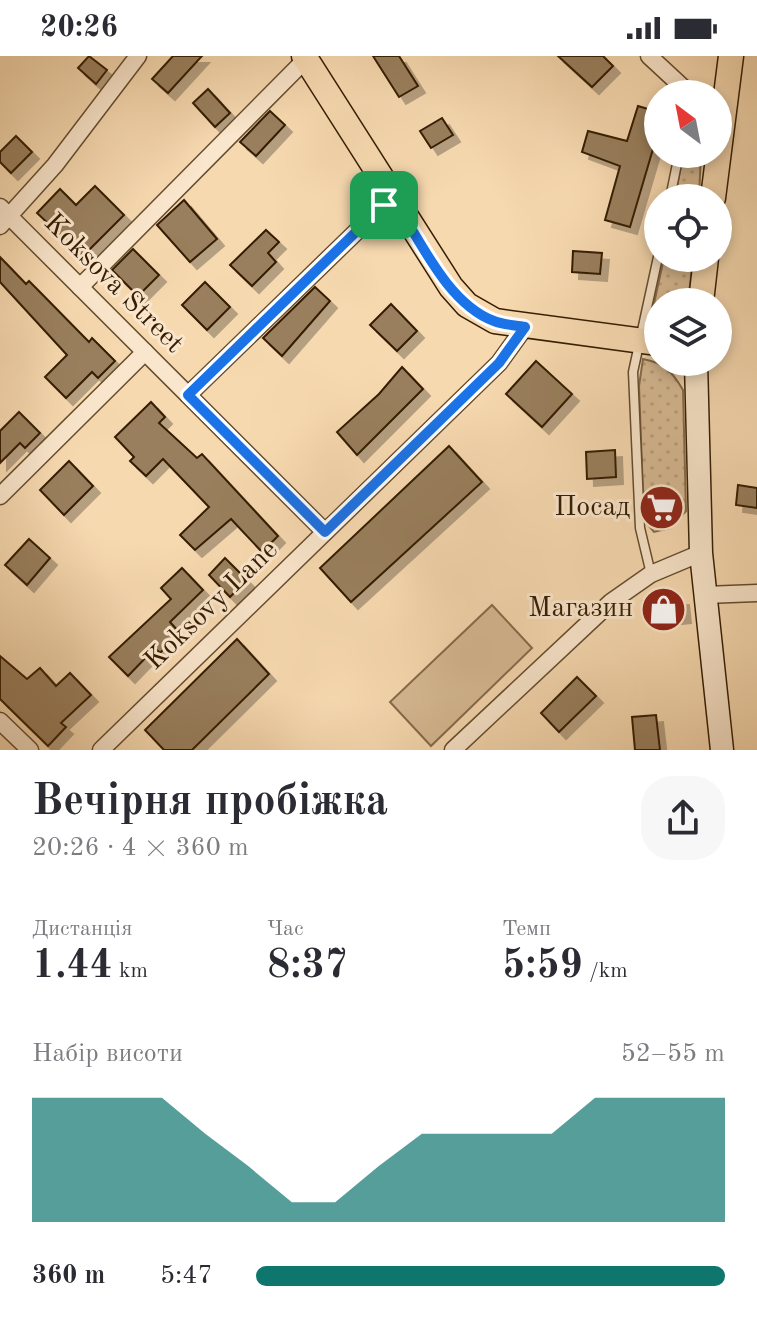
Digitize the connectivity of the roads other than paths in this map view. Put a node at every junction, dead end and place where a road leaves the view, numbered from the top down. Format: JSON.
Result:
{"nodes":[{"id":1,"x":138,"y":56,"type":"edge"},
{"id":2,"x":649,"y":56,"type":"edge"},
{"id":3,"x":731,"y":56,"type":"edge"},
{"id":4,"x":305,"y":58,"type":"edge"},
{"id":5,"x":675,"y":80,"type":"edge"},
{"id":6,"x":727,"y":80,"type":"edge"},
{"id":7,"x":392,"y":197,"type":"junction"},
{"id":8,"x":3,"y":217,"type":"edge"},
{"id":9,"x":80,"y":287,"type":"junction"},
{"id":10,"x":525,"y":327,"type":"junction"},
{"id":11,"x":644,"y":341,"type":"edge"},
{"id":12,"x":644,"y":351,"type":"edge"},
{"id":13,"x":145,"y":352,"type":"junction"},
{"id":14,"x":696,"y":376,"type":"edge"},
{"id":15,"x":188,"y":395,"type":"junction"},
{"id":16,"x":0,"y":496,"type":"edge"},
{"id":17,"x":325,"y":532,"type":"junction"},
{"id":18,"x":701,"y":553,"type":"junction"},
{"id":19,"x":651,"y":574,"type":"junction"},
{"id":20,"x":757,"y":593,"type":"edge"},
{"id":21,"x":705,"y":595,"type":"junction"},
{"id":22,"x":0,"y":721,"type":"edge"},
{"id":23,"x":30,"y":750,"type":"edge"},
{"id":24,"x":101,"y":750,"type":"edge"},
{"id":25,"x":453,"y":750,"type":"edge"},
{"id":26,"x":722,"y":750,"type":"edge"}],
"edges":[{"from":1,"to":8,"type":"street"},
{"from":2,"to":5,"type":"street"},
{"from":3,"to":6,"type":"main road"},
{"from":4,"to":7,"type":"main road"},
{"from":4,"to":9,"type":"street"},
{"from":7,"to":10,"type":"main road"},
{"from":7,"to":15,"type":"street"},
{"from":8,"to":9,"type":"street","name":"Koksova Street"},
{"from":9,"to":13,"type":"street","name":"Koksova Street"},
{"from":10,"to":11,"type":"main road"},
{"from":10,"to":17,"type":"street","name":"Koksovy Lane"},
{"from":12,"to":19,"type":"lane"},
{"from":13,"to":15,"type":"street","name":"Koksova Street"},
{"from":13,"to":16,"type":"street"},
{"from":14,"to":18,"type":"main road"},
{"from":15,"to":17,"type":"street","name":"Koksova Street"},
{"from":17,"to":24,"type":"street","name":"Koksovy Lane"},
{"from":18,"to":19,"type":"street"},
{"from":18,"to":21,"type":"main road"},
{"from":19,"to":25,"type":"street"},
{"from":20,"to":21,"type":"street"},
{"from":21,"to":26,"type":"main road"},
{"from":22,"to":23,"type":"street"}]}
